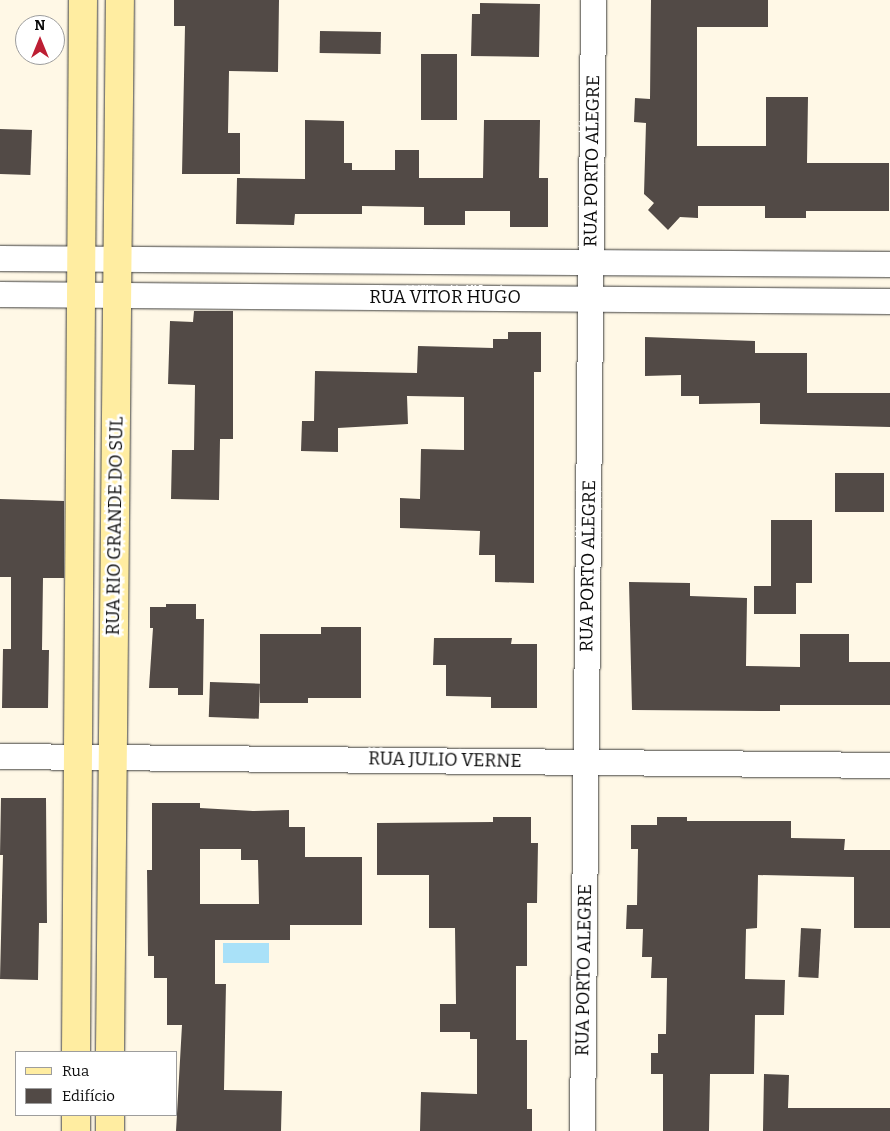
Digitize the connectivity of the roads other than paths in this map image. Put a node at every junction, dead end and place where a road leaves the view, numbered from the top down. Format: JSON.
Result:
{"nodes":[{"id":1,"x":83,"y":0,"type":"edge"},
{"id":2,"x":120,"y":0,"type":"edge"},
{"id":3,"x":593,"y":0,"type":"edge"},
{"id":4,"x":0,"y":258,"type":"edge"},
{"id":5,"x":81,"y":258,"type":"junction"},
{"id":6,"x":118,"y":258,"type":"junction"},
{"id":7,"x":591,"y":261,"type":"junction"},
{"id":8,"x":890,"y":264,"type":"edge"},
{"id":9,"x":0,"y":294,"type":"edge"},
{"id":10,"x":81,"y":295,"type":"junction"},
{"id":11,"x":118,"y":295,"type":"junction"},
{"id":12,"x":591,"y":298,"type":"junction"},
{"id":13,"x":890,"y":301,"type":"edge"},
{"id":14,"x":0,"y":756,"type":"edge"},
{"id":15,"x":78,"y":757,"type":"junction"},
{"id":16,"x":113,"y":757,"type":"junction"},
{"id":17,"x":586,"y":762,"type":"junction"},
{"id":18,"x":890,"y":765,"type":"edge"},
{"id":19,"x":76,"y":1051,"type":"edge"},
{"id":20,"x":110,"y":1051,"type":"edge"},
{"id":21,"x":76,"y":1116,"type":"edge"},
{"id":22,"x":110,"y":1116,"type":"edge"},
{"id":23,"x":76,"y":1131,"type":"edge"},
{"id":24,"x":110,"y":1131,"type":"edge"},
{"id":25,"x":582,"y":1131,"type":"edge"}],
"edges":[{"from":1,"to":5,"type":"street","name":"RUA RIO GRANDE DO SUL"},
{"from":2,"to":6,"type":"street","name":"RUA RIO GRANDE DO SUL"},
{"from":3,"to":7,"type":"street","name":"RUA PORTO ALEGRE"},
{"from":4,"to":5,"type":"street","name":"RUA VITOR HUGO"},
{"from":5,"to":6,"type":"street","name":"RUA VITOR HUGO"},
{"from":5,"to":10,"type":"street","name":"RUA RIO GRANDE DO SUL"},
{"from":6,"to":7,"type":"street","name":"RUA VITOR HUGO"},
{"from":6,"to":11,"type":"street","name":"RUA RIO GRANDE DO SUL"},
{"from":7,"to":8,"type":"street","name":"RUA VITOR HUGO"},
{"from":7,"to":12,"type":"street","name":"RUA PORTO ALEGRE"},
{"from":9,"to":10,"type":"street","name":"RUA VITOR HUGO"},
{"from":10,"to":11,"type":"street","name":"RUA VITOR HUGO"},
{"from":10,"to":15,"type":"street","name":"RUA RIO GRANDE DO SUL"},
{"from":11,"to":12,"type":"street","name":"RUA VITOR HUGO"},
{"from":11,"to":16,"type":"street","name":"RUA RIO GRANDE DO SUL"},
{"from":12,"to":13,"type":"street","name":"RUA VITOR HUGO"},
{"from":12,"to":17,"type":"street","name":"RUA PORTO ALEGRE"},
{"from":14,"to":15,"type":"street","name":"RUA JULIO VERNE"},
{"from":15,"to":16,"type":"street","name":"RUA JULIO VERNE"},
{"from":15,"to":19,"type":"street","name":"RUA RIO GRANDE DO SUL"},
{"from":16,"to":17,"type":"street","name":"RUA JULIO VERNE"},
{"from":16,"to":20,"type":"street","name":"RUA RIO GRANDE DO SUL"},
{"from":17,"to":18,"type":"street","name":"RUA JULIO VERNE"},
{"from":17,"to":25,"type":"street","name":"RUA PORTO ALEGRE"},
{"from":21,"to":23,"type":"street"},
{"from":22,"to":24,"type":"street"}]}
